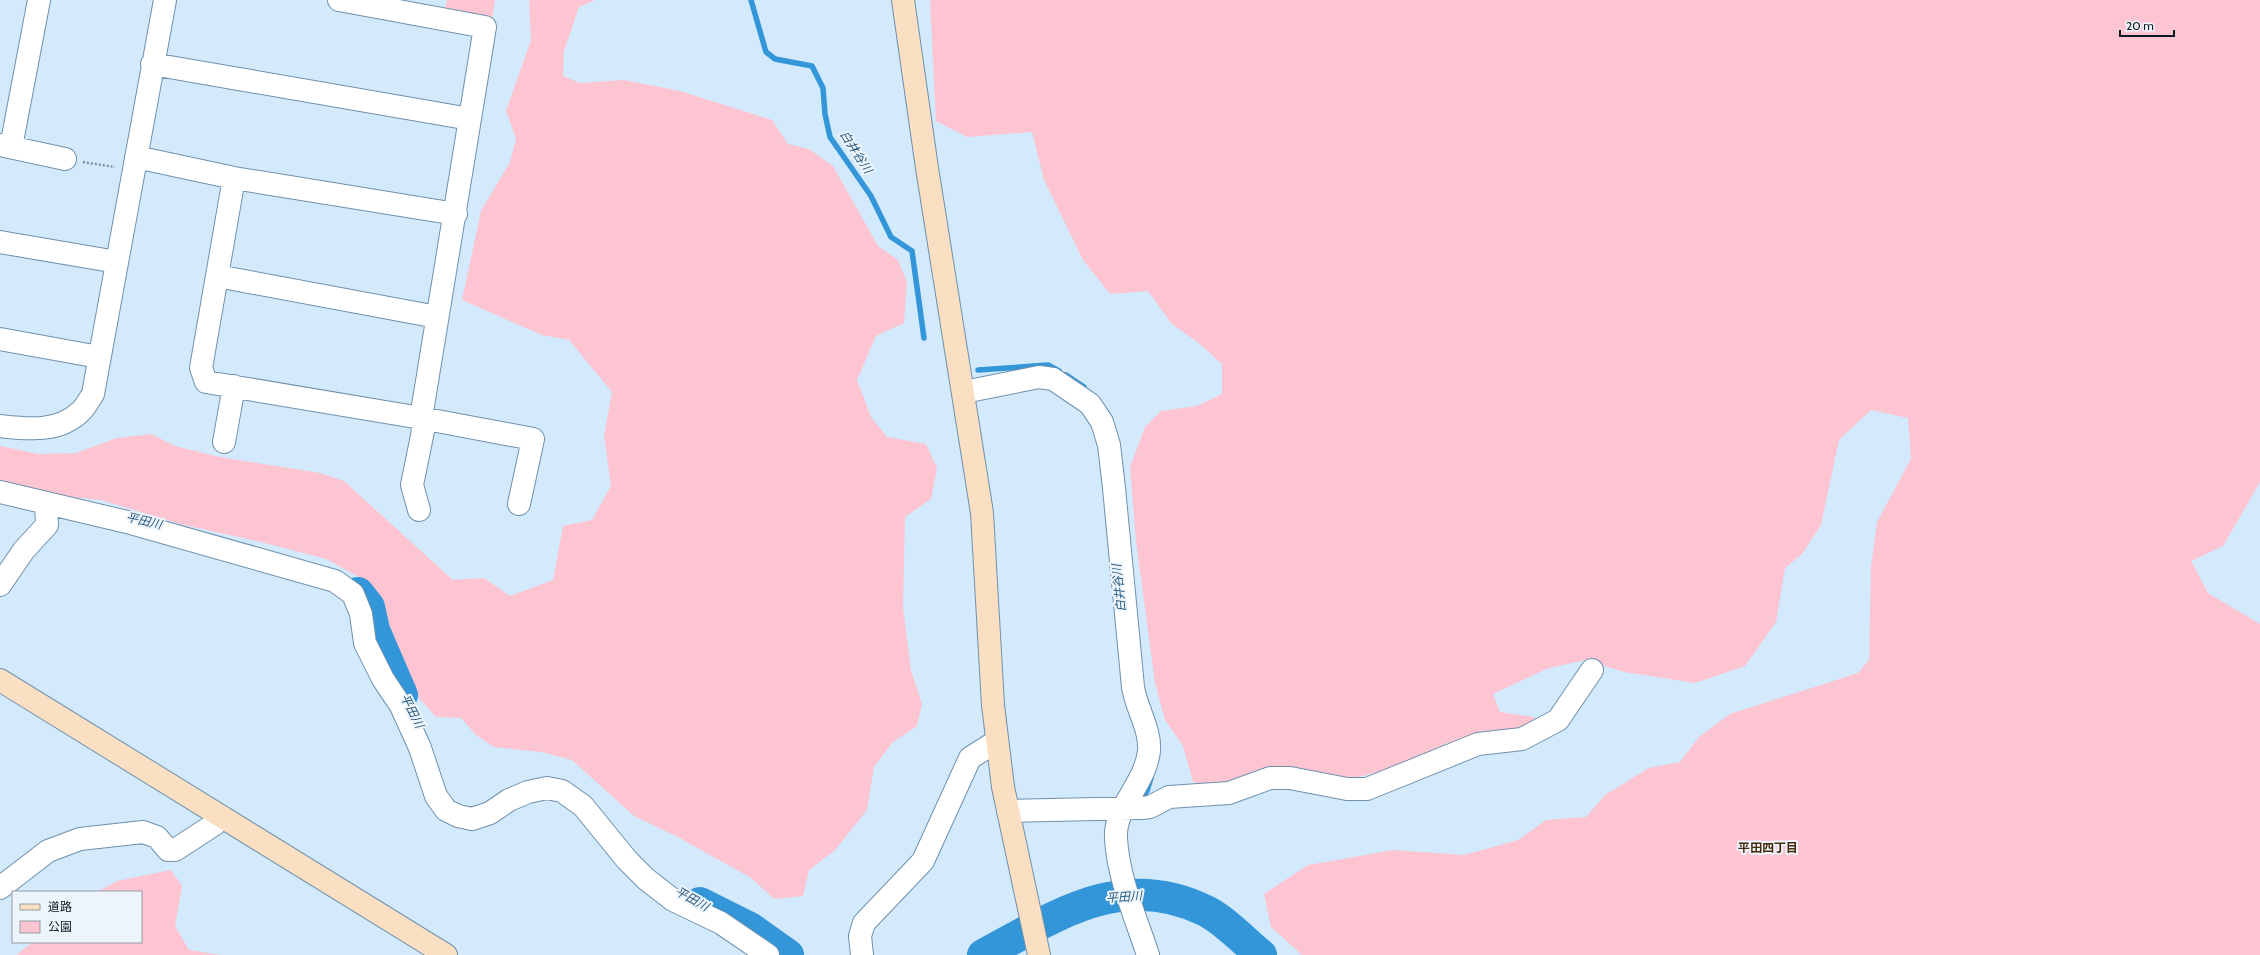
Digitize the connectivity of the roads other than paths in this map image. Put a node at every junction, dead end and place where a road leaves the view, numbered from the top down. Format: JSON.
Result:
{"nodes":[{"id":1,"x":39,"y":0,"type":"edge"},
{"id":2,"x":165,"y":0,"type":"edge"},
{"id":3,"x":339,"y":0,"type":"edge"},
{"id":4,"x":903,"y":0,"type":"edge"},
{"id":5,"x":394,"y":5,"type":"edge"},
{"id":6,"x":152,"y":64,"type":"junction"},
{"id":7,"x":470,"y":119,"type":"junction"},
{"id":8,"x":6,"y":146,"type":"edge"},
{"id":9,"x":65,"y":159,"type":"road end"},
{"id":10,"x":135,"y":164,"type":"junction"},
{"id":11,"x":234,"y":178,"type":"junction"},
{"id":12,"x":456,"y":214,"type":"junction"},
{"id":13,"x":0,"y":242,"type":"edge"},
{"id":14,"x":117,"y":262,"type":"junction"},
{"id":15,"x":217,"y":276,"type":"junction"},
{"id":16,"x":437,"y":317,"type":"junction"},
{"id":17,"x":0,"y":339,"type":"edge"},
{"id":18,"x":99,"y":357,"type":"junction"},
{"id":19,"x":234,"y":386,"type":"junction"},
{"id":20,"x":964,"y":392,"type":"junction"},
{"id":21,"x":421,"y":418,"type":"junction"},
{"id":22,"x":0,"y":426,"type":"edge"},
{"id":23,"x":224,"y":442,"type":"dead end"},
{"id":24,"x":0,"y":492,"type":"edge"},
{"id":25,"x":46,"y":503,"type":"junction"},
{"id":26,"x":519,"y":504,"type":"dead end"},
{"id":27,"x":419,"y":510,"type":"dead end"},
{"id":28,"x":0,"y":585,"type":"edge"},
{"id":29,"x":1592,"y":670,"type":"dead end"},
{"id":30,"x":0,"y":680,"type":"edge"},
{"id":31,"x":997,"y":741,"type":"junction"},
{"id":32,"x":1121,"y":810,"type":"junction"},
{"id":33,"x":1008,"y":811,"type":"junction"},
{"id":34,"x":222,"y":817,"type":"junction"},
{"id":35,"x":0,"y":888,"type":"edge"},
{"id":36,"x":1038,"y":951,"type":"edge"},
{"id":37,"x":432,"y":952,"type":"edge"},
{"id":38,"x":768,"y":955,"type":"edge"},
{"id":39,"x":862,"y":955,"type":"edge"},
{"id":40,"x":1148,"y":955,"type":"edge"}],
"edges":[{"from":1,"to":8,"type":"street"},
{"from":2,"to":6,"type":"street"},
{"from":3,"to":5,"type":"street"},
{"from":4,"to":20,"type":"street"},
{"from":5,"to":7,"type":"street"},
{"from":6,"to":7,"type":"street"},
{"from":6,"to":10,"type":"street"},
{"from":7,"to":12,"type":"street"},
{"from":8,"to":9,"type":"street"},
{"from":10,"to":11,"type":"street"},
{"from":10,"to":14,"type":"street"},
{"from":11,"to":12,"type":"street"},
{"from":11,"to":15,"type":"street"},
{"from":12,"to":16,"type":"street"},
{"from":13,"to":14,"type":"street"},
{"from":14,"to":18,"type":"street"},
{"from":15,"to":16,"type":"street"},
{"from":15,"to":19,"type":"street"},
{"from":16,"to":21,"type":"street"},
{"from":17,"to":18,"type":"street"},
{"from":18,"to":22,"type":"street"},
{"from":19,"to":21,"type":"street"},
{"from":19,"to":23,"type":"street"},
{"from":20,"to":31,"type":"street"},
{"from":20,"to":32,"type":"street"},
{"from":21,"to":26,"type":"street"},
{"from":21,"to":27,"type":"street"},
{"from":24,"to":25,"type":"street"},
{"from":25,"to":28,"type":"street"},
{"from":25,"to":38,"type":"street"},
{"from":29,"to":32,"type":"street"},
{"from":30,"to":34,"type":"street"},
{"from":31,"to":33,"type":"street"},
{"from":31,"to":39,"type":"street"},
{"from":32,"to":33,"type":"street"},
{"from":32,"to":40,"type":"street"},
{"from":33,"to":36,"type":"street"},
{"from":34,"to":35,"type":"street"},
{"from":34,"to":37,"type":"street"}]}
